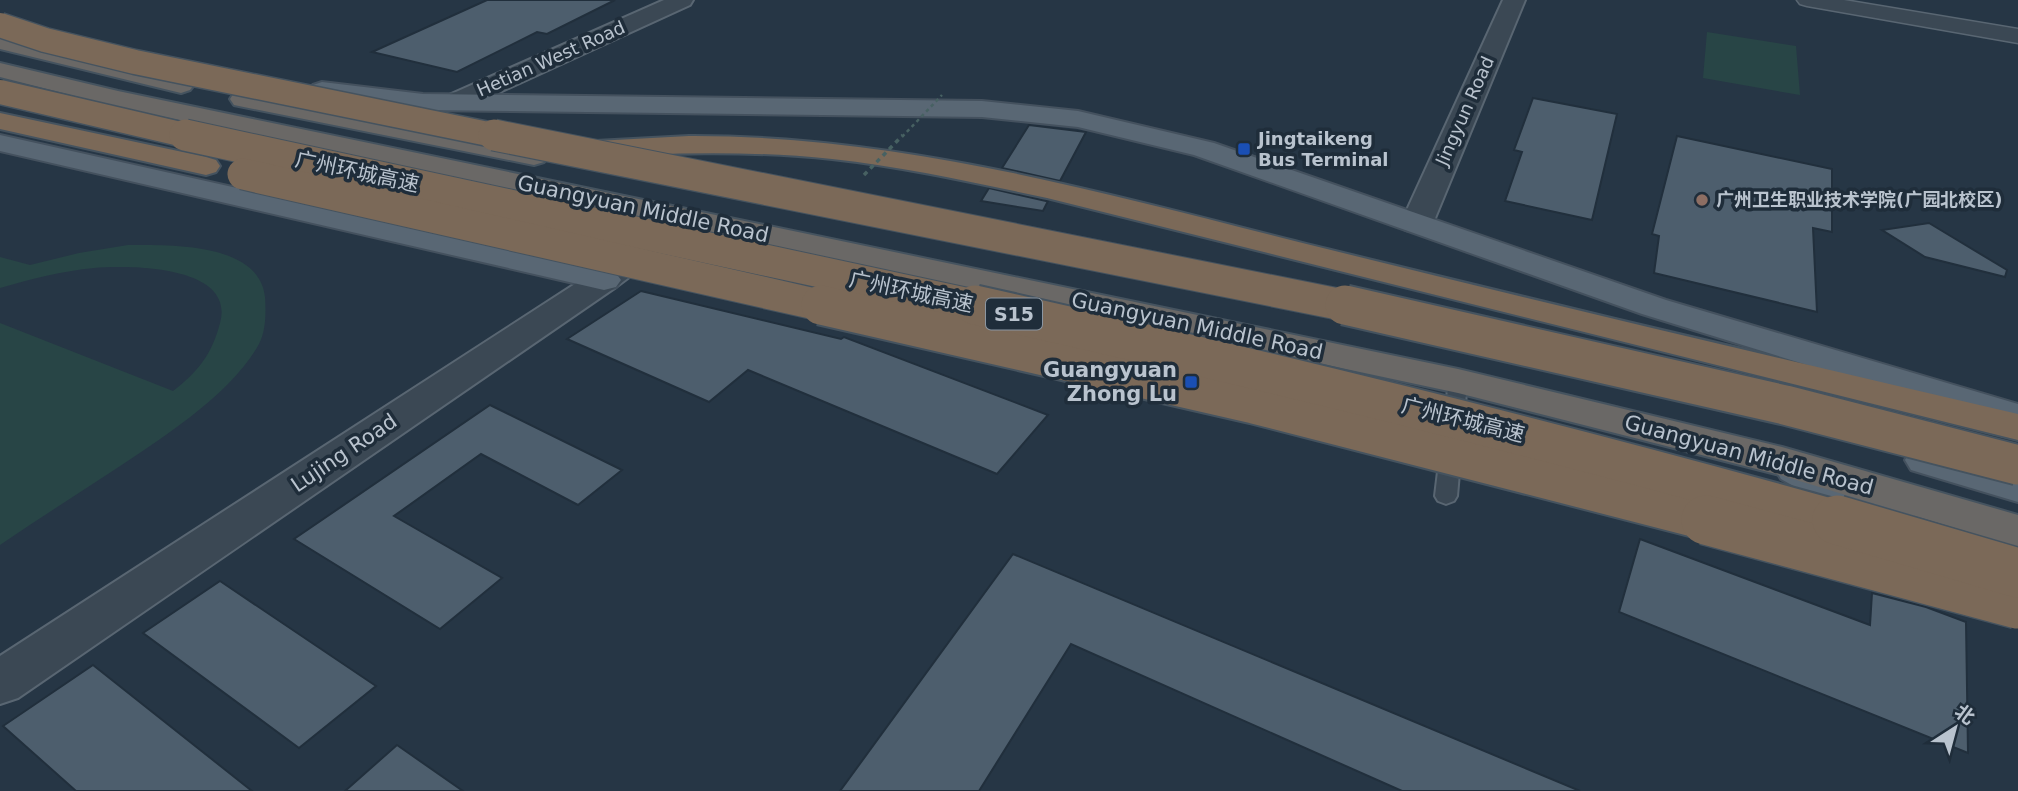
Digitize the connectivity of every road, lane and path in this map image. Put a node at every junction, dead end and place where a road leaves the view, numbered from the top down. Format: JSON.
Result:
{"nodes":[{"id":1,"x":682,"y":0,"type":"edge"},
{"id":2,"x":1514,"y":0,"type":"edge"},
{"id":3,"x":1807,"y":0,"type":"edge"},
{"id":4,"x":0,"y":13,"type":"edge"},
{"id":5,"x":0,"y":25,"type":"edge"},
{"id":6,"x":2018,"y":36,"type":"edge"},
{"id":7,"x":0,"y":42,"type":"edge"},
{"id":8,"x":239,"y":74,"type":"junction"},
{"id":9,"x":6,"y":79,"type":"edge"},
{"id":10,"x":458,"y":102,"type":"junction"},
{"id":11,"x":255,"y":115,"type":"junction"},
{"id":12,"x":0,"y":121,"type":"edge"},
{"id":13,"x":0,"y":143,"type":"edge"},
{"id":14,"x":522,"y":153,"type":"junction"},
{"id":15,"x":306,"y":174,"type":"junction"},
{"id":16,"x":684,"y":217,"type":"junction"},
{"id":17,"x":1417,"y":223,"type":"junction"},
{"id":18,"x":647,"y":247,"type":"junction"},
{"id":19,"x":604,"y":280,"type":"junction"},
{"id":20,"x":1368,"y":323,"type":"junction"},
{"id":21,"x":1458,"y":381,"type":"junction"},
{"id":22,"x":2018,"y":417,"type":"edge"},
{"id":23,"x":2018,"y":427,"type":"edge"},
{"id":24,"x":1453,"y":428,"type":"junction"},
{"id":25,"x":2018,"y":451,"type":"edge"},
{"id":26,"x":1782,"y":461,"type":"junction"},
{"id":27,"x":2018,"y":465,"type":"edge"},
{"id":28,"x":2018,"y":487,"type":"edge"},
{"id":29,"x":1446,"y":496,"type":"dead end"},
{"id":30,"x":2018,"y":531,"type":"edge"},
{"id":31,"x":2017,"y":588,"type":"edge"},
{"id":32,"x":0,"y":683,"type":"edge"}],
"edges":[{"from":1,"to":10,"type":"street","name":"Hetian West Road"},
{"from":2,"to":17,"type":"street","name":"Jingyun Road"},
{"from":3,"to":6,"type":"street"},
{"from":4,"to":8,"type":"main road"},
{"from":5,"to":27,"type":"highway","bridge":true},
{"from":7,"to":11,"type":"highway","name":"Guangyuan Middle Road"},
{"from":8,"to":10,"type":"main road"},
{"from":8,"to":11,"type":"main road"},
{"from":9,"to":11,"type":"highway","name":"Guangyuan Middle Road"},
{"from":9,"to":15,"type":"main road"},
{"from":9,"to":31,"type":"highway","name":"广州环城高速","number":"S15","bridge":true},
{"from":10,"to":14,"type":"main road"},
{"from":10,"to":17,"type":"main road"},
{"from":11,"to":14,"type":"highway","name":"Guangyuan Middle Road"},
{"from":11,"to":15,"type":"main road"},
{"from":11,"to":16,"type":"highway","name":"Guangyuan Middle Road"},
{"from":12,"to":31,"type":"highway","bridge":true},
{"from":13,"to":19,"type":"main road"},
{"from":14,"to":20,"type":"highway","name":"Guangyuan Middle Road"},
{"from":14,"to":23,"type":"highway"},
{"from":15,"to":18,"type":"main road"},
{"from":16,"to":18,"type":"street","name":"Lujing Road"},
{"from":16,"to":21,"type":"highway","name":"Guangyuan Middle Road"},
{"from":17,"to":22,"type":"main road"},
{"from":18,"to":19,"type":"street","name":"Lujing Road"},
{"from":18,"to":24,"type":"main road"},
{"from":19,"to":32,"type":"street","name":"Lujing Road"},
{"from":20,"to":25,"type":"highway"},
{"from":20,"to":28,"type":"main road","name":"Guangyuan Middle Road"},
{"from":21,"to":24,"type":"lane"},
{"from":21,"to":26,"type":"highway","name":"Guangyuan Middle Road"},
{"from":24,"to":29,"type":"lane"},
{"from":24,"to":31,"type":"main road"},
{"from":26,"to":30,"type":"highway","name":"Guangyuan Middle Road"},
{"from":26,"to":31,"type":"main road"}]}
